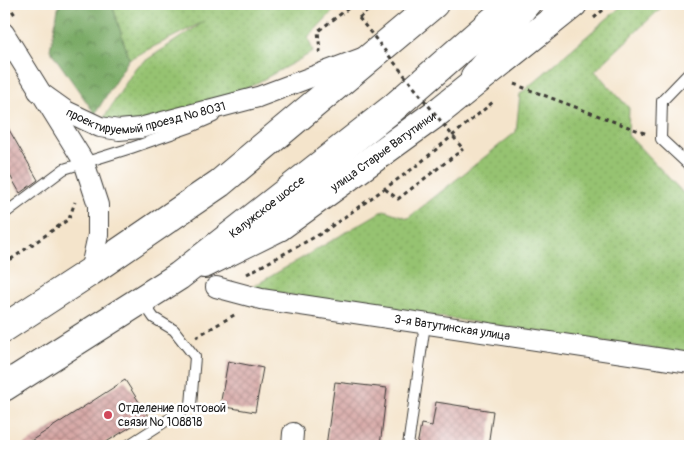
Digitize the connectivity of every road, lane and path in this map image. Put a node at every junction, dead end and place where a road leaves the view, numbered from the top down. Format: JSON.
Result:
{"nodes":[{"id":1,"x":8,"y":4,"type":"edge"},
{"id":2,"x":354,"y":4,"type":"edge"},
{"id":3,"x":376,"y":4,"type":"edge"},
{"id":4,"x":434,"y":4,"type":"edge"},
{"id":5,"x":512,"y":4,"type":"edge"},
{"id":6,"x":531,"y":4,"type":"edge"},
{"id":7,"x":573,"y":4,"type":"edge"},
{"id":8,"x":11,"y":26,"type":"edge"},
{"id":9,"x":378,"y":52,"type":"junction"},
{"id":10,"x":312,"y":55,"type":"dead end"},
{"id":11,"x":690,"y":72,"type":"edge"},
{"id":12,"x":514,"y":84,"type":"dead end"},
{"id":13,"x":38,"y":91,"type":"junction"},
{"id":14,"x":258,"y":97,"type":"junction"},
{"id":15,"x":442,"y":109,"type":"junction"},
{"id":16,"x":662,"y":139,"type":"junction"},
{"id":17,"x":84,"y":162,"type":"junction"},
{"id":18,"x":690,"y":166,"type":"edge"},
{"id":19,"x":385,"y":188,"type":"dead end"},
{"id":20,"x":4,"y":214,"type":"edge"},
{"id":21,"x":90,"y":272,"type":"junction"},
{"id":22,"x":179,"y":276,"type":"junction"},
{"id":23,"x":216,"y":288,"type":"dead end"},
{"id":24,"x":260,"y":299,"type":"junction"},
{"id":25,"x":142,"y":301,"type":"junction"},
{"id":26,"x":425,"y":324,"type":"junction"},
{"id":27,"x":4,"y":328,"type":"edge"},
{"id":28,"x":184,"y":344,"type":"junction"},
{"id":29,"x":690,"y":363,"type":"edge"},
{"id":30,"x":4,"y":386,"type":"edge"},
{"id":31,"x":127,"y":446,"type":"edge"},
{"id":32,"x":408,"y":446,"type":"edge"}],
"edges":[{"from":1,"to":8,"type":"path"},
{"from":2,"to":10,"type":"path"},
{"from":3,"to":19,"type":"path","bridge":true},
{"from":4,"to":9,"type":"main road"},
{"from":5,"to":22,"type":"main road","name":"Калужское шоссе"},
{"from":6,"to":15,"type":"street"},
{"from":7,"to":15,"type":"main road","name":"улица Старые Ватутинки"},
{"from":8,"to":13,"type":"street","name":"проектируемый проезд № 8031"},
{"from":9,"to":14,"type":"street","name":"проектируемый проезд № 8031"},
{"from":9,"to":21,"type":"main road"},
{"from":11,"to":16,"type":"lane"},
{"from":12,"to":16,"type":"path"},
{"from":13,"to":14,"type":"street","name":"проектируемый проезд № 8031"},
{"from":13,"to":17,"type":"street","name":"проектируемый проезд № 8031"},
{"from":14,"to":17,"type":"lane"},
{"from":15,"to":22,"type":"main road","name":"улица Старые Ватутинки"},
{"from":16,"to":18,"type":"lane"},
{"from":17,"to":20,"type":"lane"},
{"from":17,"to":21,"type":"street","name":"проектируемый проезд № 8031"},
{"from":21,"to":27,"type":"main road"},
{"from":22,"to":25,"type":"main road","name":"Калужское шоссе"},
{"from":23,"to":24,"type":"street","name":"3-я Ватутинская улица"},
{"from":24,"to":26,"type":"street","name":"3-я Ватутинская улица"},
{"from":24,"to":28,"type":"path"},
{"from":25,"to":28,"type":"lane"},
{"from":25,"to":30,"type":"main road","name":"Калужское шоссе"},
{"from":26,"to":29,"type":"street","name":"3-я Ватутинская улица"},
{"from":26,"to":32,"type":"lane"},
{"from":28,"to":31,"type":"lane"}]}
